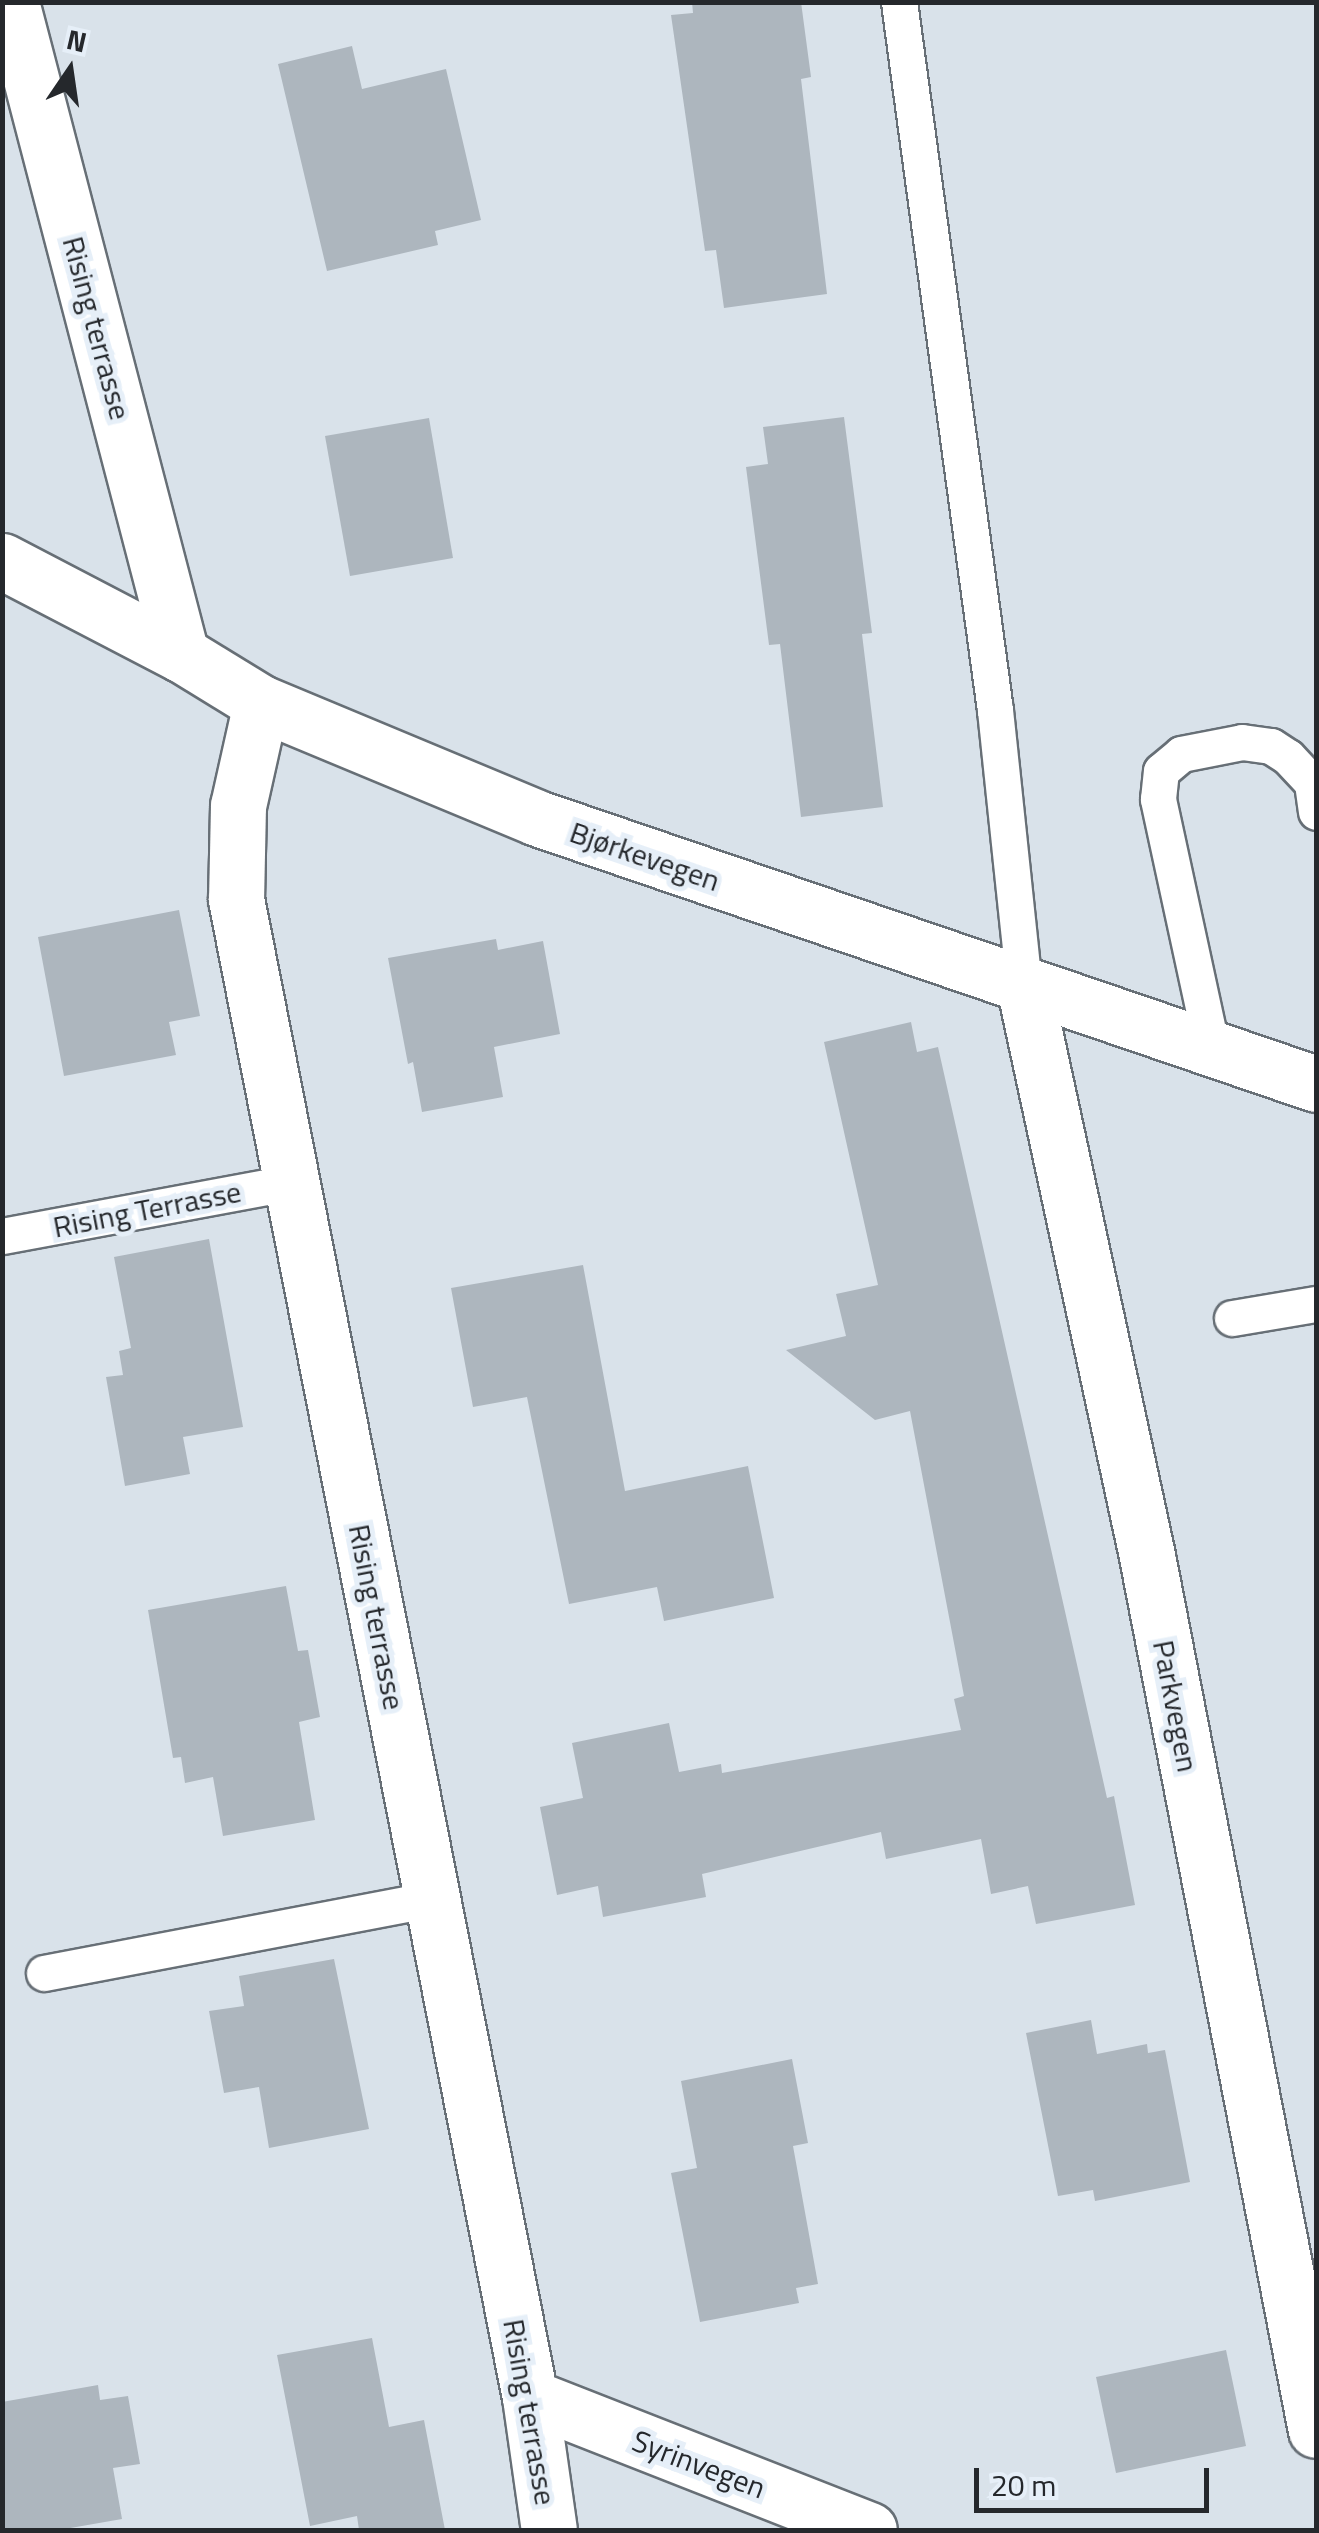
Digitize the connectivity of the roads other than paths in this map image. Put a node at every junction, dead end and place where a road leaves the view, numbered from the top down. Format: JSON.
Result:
{"nodes":[{"id":1,"x":11,"y":2,"type":"edge"},
{"id":2,"x":899,"y":2,"type":"edge"},
{"id":3,"x":2,"y":560,"type":"edge"},
{"id":4,"x":181,"y":654,"type":"junction"},
{"id":5,"x":260,"y":703,"type":"junction"},
{"id":6,"x":1316,"y":812,"type":"edge"},
{"id":7,"x":1024,"y":985,"type":"junction"},
{"id":8,"x":1212,"y":1048,"type":"junction"},
{"id":9,"x":1316,"y":1084,"type":"edge"},
{"id":10,"x":292,"y":1182,"type":"junction"},
{"id":11,"x":2,"y":1236,"type":"edge"},
{"id":12,"x":1316,"y":1304,"type":"edge"},
{"id":13,"x":1232,"y":1318,"type":"dead end"},
{"id":14,"x":432,"y":1900,"type":"junction"},
{"id":15,"x":44,"y":1973,"type":"dead end"},
{"id":16,"x":530,"y":2397,"type":"junction"},
{"id":17,"x":1316,"y":2430,"type":"edge"},
{"id":18,"x":550,"y":2530,"type":"edge"},
{"id":19,"x":869,"y":2530,"type":"edge"}],
"edges":[{"from":1,"to":4,"type":"street","name":"Rising terrasse"},
{"from":2,"to":7,"type":"lane"},
{"from":3,"to":4,"type":"street","name":"Bjørkevegen"},
{"from":4,"to":5,"type":"street","name":"Bjørkevegen"},
{"from":5,"to":7,"type":"street","name":"Bjørkevegen"},
{"from":5,"to":10,"type":"street","name":"Rising terrasse"},
{"from":6,"to":8,"type":"lane"},
{"from":7,"to":8,"type":"street","name":"Bjørkevegen"},
{"from":7,"to":17,"type":"street","name":"Parkvegen"},
{"from":8,"to":9,"type":"street","name":"Bjørkevegen"},
{"from":10,"to":11,"type":"lane","name":"Rising Terrasse"},
{"from":10,"to":14,"type":"street","name":"Rising terrasse"},
{"from":12,"to":13,"type":"lane"},
{"from":14,"to":15,"type":"lane"},
{"from":14,"to":16,"type":"street","name":"Rising terrasse"},
{"from":16,"to":18,"type":"street","name":"Rising terrasse"},
{"from":16,"to":19,"type":"street","name":"Syrinvegen"}]}
